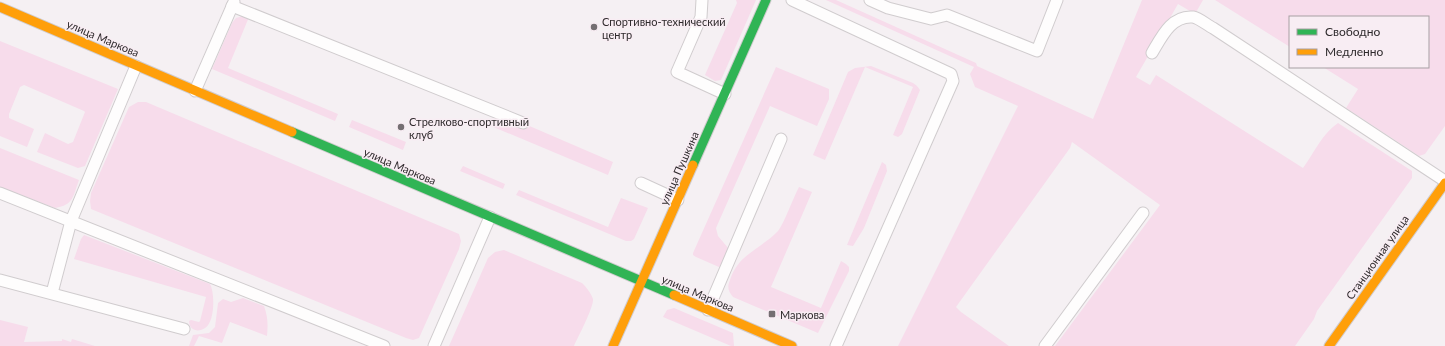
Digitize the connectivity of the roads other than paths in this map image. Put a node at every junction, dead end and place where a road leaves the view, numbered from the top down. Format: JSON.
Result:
{"nodes":[{"id":1,"x":702,"y":0,"type":"edge"},
{"id":2,"x":766,"y":0,"type":"edge"},
{"id":3,"x":792,"y":0,"type":"edge"},
{"id":4,"x":870,"y":0,"type":"edge"},
{"id":5,"x":1057,"y":0,"type":"edge"},
{"id":6,"x":0,"y":7,"type":"edge"},
{"id":7,"x":1152,"y":53,"type":"dead end"},
{"id":8,"x":136,"y":66,"type":"junction"},
{"id":9,"x":195,"y":91,"type":"junction"},
{"id":10,"x":725,"y":94,"type":"junction"},
{"id":11,"x":523,"y":123,"type":"dead end"},
{"id":12,"x":781,"y":139,"type":"dead end"},
{"id":13,"x":1445,"y":182,"type":"edge"},
{"id":14,"x":641,"y":183,"type":"dead end"},
{"id":15,"x":0,"y":193,"type":"edge"},
{"id":16,"x":1433,"y":199,"type":"junction"},
{"id":17,"x":678,"y":200,"type":"junction"},
{"id":18,"x":1445,"y":206,"type":"edge"},
{"id":19,"x":1143,"y":213,"type":"dead end"},
{"id":20,"x":490,"y":217,"type":"junction"},
{"id":21,"x":70,"y":221,"type":"junction"},
{"id":22,"x":0,"y":280,"type":"edge"},
{"id":23,"x":641,"y":282,"type":"junction"},
{"id":24,"x":52,"y":293,"type":"junction"},
{"id":25,"x":708,"y":310,"type":"junction"},
{"id":26,"x":184,"y":329,"type":"dead end"},
{"id":27,"x":384,"y":346,"type":"edge"},
{"id":28,"x":434,"y":346,"type":"edge"},
{"id":29,"x":613,"y":346,"type":"edge"},
{"id":30,"x":792,"y":346,"type":"edge"},
{"id":31,"x":836,"y":346,"type":"edge"},
{"id":32,"x":1045,"y":346,"type":"edge"},
{"id":33,"x":1329,"y":346,"type":"edge"}],
"edges":[{"from":1,"to":10,"type":"lane"},
{"from":2,"to":10,"type":"street","name":"улица Пушкина"},
{"from":3,"to":31,"type":"lane"},
{"from":4,"to":5,"type":"lane"},
{"from":6,"to":8,"type":"street","name":"улица Маркова"},
{"from":7,"to":13,"type":"lane"},
{"from":8,"to":9,"type":"street","name":"улица Маркова"},
{"from":8,"to":21,"type":"lane"},
{"from":9,"to":11,"type":"lane"},
{"from":9,"to":20,"type":"street","name":"улица Маркова"},
{"from":10,"to":17,"type":"street","name":"улица Пушкина"},
{"from":12,"to":25,"type":"lane"},
{"from":13,"to":16,"type":"street","name":"Станционная улица"},
{"from":14,"to":17,"type":"lane"},
{"from":15,"to":21,"type":"lane"},
{"from":16,"to":18,"type":"lane"},
{"from":16,"to":33,"type":"street","name":"Станционная улица"},
{"from":17,"to":23,"type":"street","name":"улица Пушкина"},
{"from":19,"to":32,"type":"lane"},
{"from":20,"to":23,"type":"street","name":"улица Маркова"},
{"from":20,"to":28,"type":"lane"},
{"from":21,"to":24,"type":"lane"},
{"from":21,"to":27,"type":"lane"},
{"from":22,"to":24,"type":"lane"},
{"from":23,"to":25,"type":"street","name":"улица Маркова"},
{"from":23,"to":29,"type":"street","name":"улица Пушкина"},
{"from":24,"to":26,"type":"lane"},
{"from":25,"to":30,"type":"street","name":"улица Маркова"}]}
